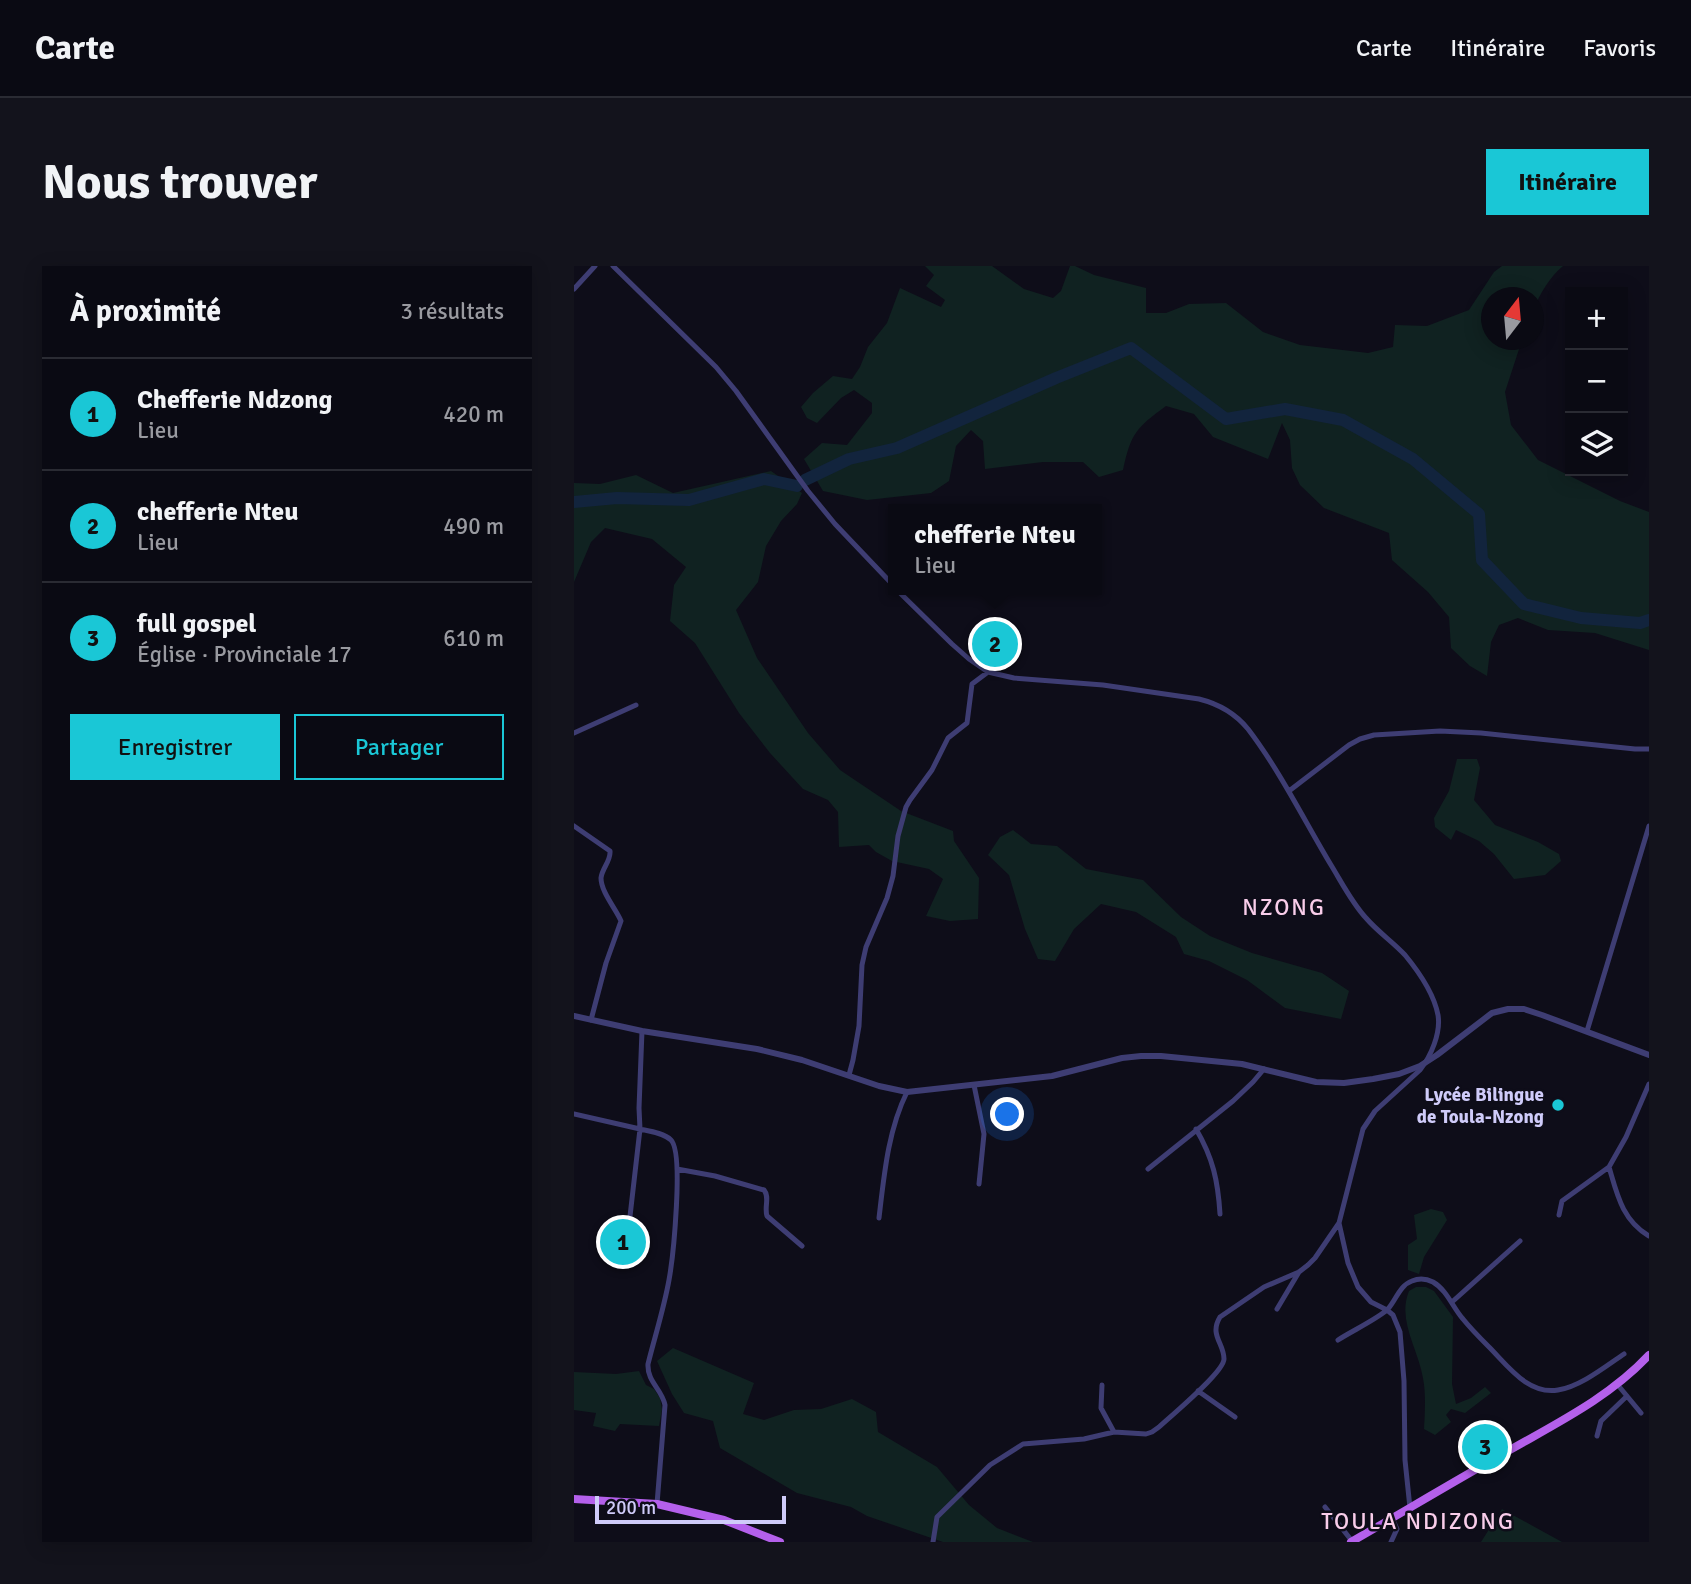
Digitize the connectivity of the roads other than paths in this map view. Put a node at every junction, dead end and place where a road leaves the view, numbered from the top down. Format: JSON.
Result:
{"nodes":[{"id":1,"x":595,"y":266,"type":"edge"},
{"id":2,"x":613,"y":266,"type":"edge"},
{"id":3,"x":574,"y":289,"type":"edge"},
{"id":4,"x":888,"y":580,"type":"edge"},
{"id":5,"x":902,"y":595,"type":"edge"},
{"id":6,"x":988,"y":672,"type":"junction"},
{"id":7,"x":636,"y":705,"type":"dead end"},
{"id":8,"x":574,"y":733,"type":"edge"},
{"id":9,"x":1649,"y":749,"type":"edge"},
{"id":10,"x":1289,"y":791,"type":"junction"},
{"id":11,"x":574,"y":825,"type":"edge"},
{"id":12,"x":1649,"y":826,"type":"edge"},
{"id":13,"x":574,"y":1016,"type":"edge"},
{"id":14,"x":591,"y":1020,"type":"junction"},
{"id":15,"x":642,"y":1031,"type":"junction"},
{"id":16,"x":1587,"y":1031,"type":"junction"},
{"id":17,"x":1649,"y":1055,"type":"edge"},
{"id":18,"x":1426,"y":1062,"type":"junction"},
{"id":19,"x":1264,"y":1069,"type":"junction"},
{"id":20,"x":849,"y":1075,"type":"junction"},
{"id":21,"x":1649,"y":1084,"type":"edge"},
{"id":22,"x":974,"y":1085,"type":"junction"},
{"id":23,"x":907,"y":1092,"type":"junction"},
{"id":24,"x":574,"y":1114,"type":"edge"},
{"id":25,"x":640,"y":1129,"type":"junction"},
{"id":26,"x":1196,"y":1129,"type":"junction"},
{"id":27,"x":1609,"y":1167,"type":"junction"},
{"id":28,"x":677,"y":1169,"type":"junction"},
{"id":29,"x":1148,"y":1169,"type":"dead end"},
{"id":30,"x":979,"y":1185,"type":"dead end"},
{"id":31,"x":1220,"y":1214,"type":"dead end"},
{"id":32,"x":1559,"y":1215,"type":"dead end"},
{"id":33,"x":879,"y":1218,"type":"dead end"},
{"id":34,"x":1339,"y":1223,"type":"junction"},
{"id":35,"x":629,"y":1225,"type":"dead end"},
{"id":36,"x":1649,"y":1236,"type":"edge"},
{"id":37,"x":1520,"y":1241,"type":"dead end"},
{"id":38,"x":803,"y":1246,"type":"dead end"},
{"id":39,"x":1299,"y":1272,"type":"junction"},
{"id":40,"x":1452,"y":1303,"type":"junction"},
{"id":41,"x":1277,"y":1309,"type":"dead end"},
{"id":42,"x":1387,"y":1310,"type":"junction"},
{"id":43,"x":1338,"y":1340,"type":"dead end"},
{"id":44,"x":1624,"y":1354,"type":"dead end"},
{"id":45,"x":1649,"y":1355,"type":"edge"},
{"id":46,"x":1617,"y":1384,"type":"junction"},
{"id":47,"x":1102,"y":1385,"type":"dead end"},
{"id":48,"x":1199,"y":1391,"type":"junction"},
{"id":49,"x":1627,"y":1396,"type":"junction"},
{"id":50,"x":1641,"y":1413,"type":"dead end"},
{"id":51,"x":1235,"y":1417,"type":"dead end"},
{"id":52,"x":1114,"y":1432,"type":"junction"},
{"id":53,"x":1597,"y":1436,"type":"dead end"},
{"id":54,"x":574,"y":1499,"type":"edge"},
{"id":55,"x":657,"y":1504,"type":"junction"},
{"id":56,"x":1325,"y":1507,"type":"dead end"},
{"id":57,"x":1410,"y":1508,"type":"junction"},
{"id":58,"x":1392,"y":1518,"type":"junction"},
{"id":59,"x":1351,"y":1541,"type":"edge"},
{"id":60,"x":780,"y":1542,"type":"edge"},
{"id":61,"x":933,"y":1542,"type":"edge"},
{"id":62,"x":1391,"y":1542,"type":"edge"}],
"edges":[{"from":1,"to":3,"type":"street"},
{"from":2,"to":4,"type":"street"},
{"from":5,"to":6,"type":"street"},
{"from":6,"to":10,"type":"street"},
{"from":6,"to":20,"type":"street"},
{"from":7,"to":8,"type":"street"},
{"from":9,"to":10,"type":"street"},
{"from":10,"to":18,"type":"street"},
{"from":11,"to":14,"type":"street"},
{"from":12,"to":16,"type":"street"},
{"from":13,"to":14,"type":"street"},
{"from":14,"to":15,"type":"street"},
{"from":15,"to":20,"type":"street"},
{"from":15,"to":25,"type":"street"},
{"from":16,"to":17,"type":"street"},
{"from":16,"to":18,"type":"street"},
{"from":18,"to":19,"type":"street"},
{"from":18,"to":34,"type":"street"},
{"from":19,"to":22,"type":"street"},
{"from":19,"to":26,"type":"street"},
{"from":20,"to":23,"type":"street"},
{"from":21,"to":27,"type":"street"},
{"from":22,"to":23,"type":"street"},
{"from":22,"to":30,"type":"street"},
{"from":23,"to":33,"type":"street"},
{"from":24,"to":25,"type":"street"},
{"from":25,"to":28,"type":"street"},
{"from":25,"to":35,"type":"street"},
{"from":26,"to":29,"type":"street"},
{"from":26,"to":31,"type":"street"},
{"from":27,"to":32,"type":"street"},
{"from":27,"to":36,"type":"street"},
{"from":28,"to":38,"type":"street"},
{"from":28,"to":55,"type":"street"},
{"from":34,"to":39,"type":"street"},
{"from":34,"to":42,"type":"street"},
{"from":37,"to":40,"type":"street"},
{"from":39,"to":41,"type":"street"},
{"from":39,"to":48,"type":"street"},
{"from":40,"to":42,"type":"street"},
{"from":40,"to":44,"type":"street"},
{"from":42,"to":43,"type":"street"},
{"from":42,"to":57,"type":"street"},
{"from":45,"to":46,"type":"main road"},
{"from":46,"to":49,"type":"street"},
{"from":46,"to":57,"type":"main road"},
{"from":47,"to":52,"type":"street"},
{"from":48,"to":51,"type":"street"},
{"from":48,"to":52,"type":"street"},
{"from":49,"to":50,"type":"street"},
{"from":49,"to":53,"type":"street"},
{"from":52,"to":61,"type":"street"},
{"from":54,"to":55,"type":"main road"},
{"from":55,"to":60,"type":"main road"},
{"from":56,"to":59,"type":"street"},
{"from":57,"to":58,"type":"main road"},
{"from":58,"to":59,"type":"main road"},
{"from":58,"to":62,"type":"street"}]}
